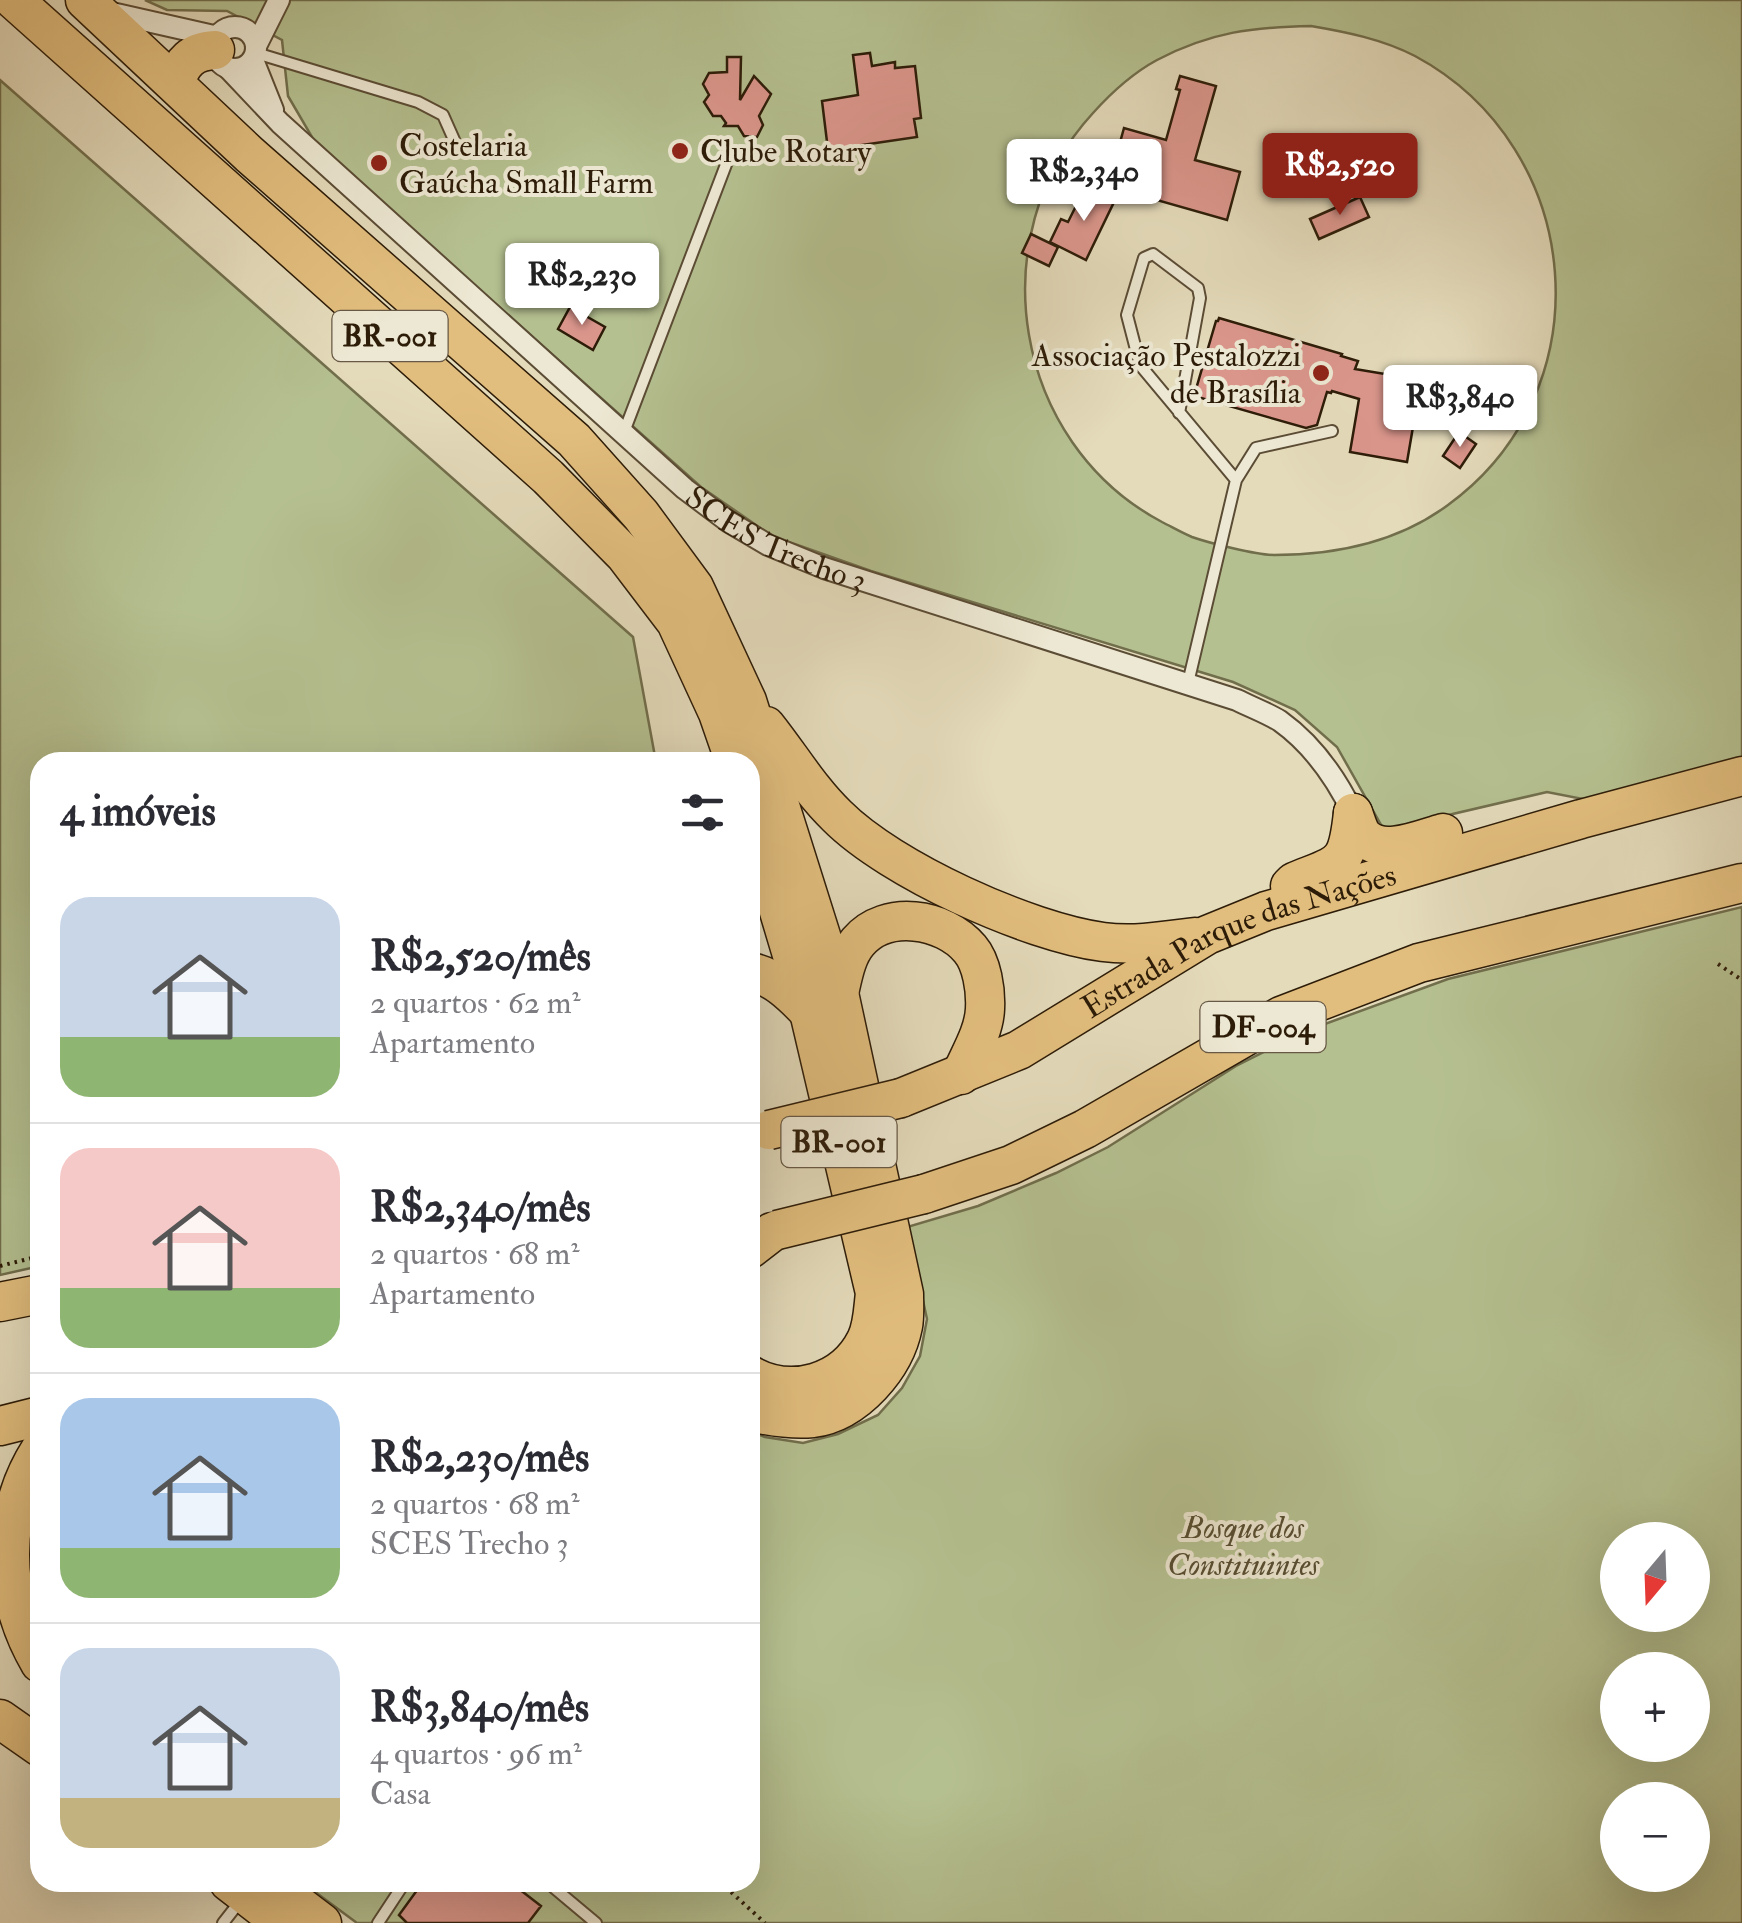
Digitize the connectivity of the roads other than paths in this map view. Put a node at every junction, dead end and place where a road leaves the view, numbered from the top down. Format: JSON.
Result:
{"nodes":[{"id":1,"x":14,"y":0,"type":"edge"},
{"id":2,"x":277,"y":2,"type":"edge"},
{"id":3,"x":91,"y":5,"type":"edge"},
{"id":4,"x":224,"y":46,"type":"junction"},
{"id":5,"x":255,"y":53,"type":"junction"},
{"id":6,"x":174,"y":84,"type":"junction"},
{"id":7,"x":275,"y":116,"type":"junction"},
{"id":8,"x":455,"y":142,"type":"dead end"},
{"id":9,"x":727,"y":162,"type":"dead end"},
{"id":10,"x":1178,"y":413,"type":"junction"},
{"id":11,"x":1332,"y":430,"type":"dead end"},
{"id":12,"x":623,"y":432,"type":"junction"},
{"id":13,"x":1236,"y":480,"type":"junction"},
{"id":14,"x":1188,"y":683,"type":"junction"},
{"id":15,"x":732,"y":707,"type":"junction"},
{"id":16,"x":716,"y":752,"type":"edge"},
{"id":17,"x":734,"y":752,"type":"edge"},
{"id":18,"x":746,"y":752,"type":"edge"},
{"id":19,"x":1742,"y":776,"type":"edge"},
{"id":20,"x":760,"y":797,"type":"edge"},
{"id":21,"x":1353,"y":813,"type":"junction"},
{"id":22,"x":1580,"y":818,"type":"junction"},
{"id":23,"x":760,"y":839,"type":"edge"},
{"id":24,"x":1742,"y":882,"type":"edge"},
{"id":25,"x":1266,"y":911,"type":"junction"},
{"id":26,"x":1207,"y":935,"type":"junction"},
{"id":27,"x":760,"y":974,"type":"edge"},
{"id":28,"x":824,"y":1002,"type":"junction"},
{"id":29,"x":961,"y":1074,"type":"junction"},
{"id":30,"x":760,"y":1132,"type":"edge"},
{"id":31,"x":762,"y":1237,"type":"edge"},
{"id":32,"x":30,"y":1296,"type":"edge"},
{"id":33,"x":0,"y":1302,"type":"edge"},
{"id":34,"x":760,"y":1380,"type":"edge"},
{"id":35,"x":760,"y":1414,"type":"edge"},
{"id":36,"x":30,"y":1418,"type":"edge"},
{"id":37,"x":0,"y":1426,"type":"edge"},
{"id":38,"x":30,"y":1463,"type":"edge"},
{"id":39,"x":30,"y":1646,"type":"edge"},
{"id":40,"x":0,"y":1719,"type":"edge"},
{"id":41,"x":30,"y":1740,"type":"edge"},
{"id":42,"x":398,"y":1892,"type":"edge"},
{"id":43,"x":559,"y":1892,"type":"edge"},
{"id":44,"x":244,"y":1893,"type":"edge"},
{"id":45,"x":282,"y":1923,"type":"edge"},
{"id":46,"x":322,"y":1923,"type":"edge"},
{"id":47,"x":378,"y":1923,"type":"edge"},
{"id":48,"x":596,"y":1923,"type":"edge"}],
"edges":[{"from":1,"to":15,"type":"highway","number":"BR-001"},
{"from":2,"to":4,"type":"street"},
{"from":2,"to":5,"type":"street"},
{"from":3,"to":4,"type":"street"},
{"from":3,"to":6,"type":"highway","name":"SCES Trecho 3","number":"BR-001"},
{"from":4,"to":5,"type":"street"},
{"from":4,"to":5,"type":"street"},
{"from":4,"to":6,"type":"highway"},
{"from":4,"to":7,"type":"street","name":"SCES Trecho 3"},
{"from":5,"to":7,"type":"street","name":"SCES Trecho 3"},
{"from":5,"to":8,"type":"lane"},
{"from":6,"to":15,"type":"highway","name":"SCES Trecho 3","number":"BR-001"},
{"from":7,"to":12,"type":"street","name":"SCES Trecho 3"},
{"from":9,"to":12,"type":"lane"},
{"from":10,"to":10,"type":"lane"},
{"from":10,"to":13,"type":"lane"},
{"from":11,"to":13,"type":"lane"},
{"from":12,"to":14,"type":"street","name":"SCES Trecho 3"},
{"from":13,"to":14,"type":"lane"},
{"from":14,"to":21,"type":"street","name":"SCES Trecho 3"},
{"from":15,"to":16,"type":"highway"},
{"from":15,"to":17,"type":"highway","number":"BR-001"},
{"from":15,"to":18,"type":"highway","number":"BR-001"},
{"from":15,"to":26,"type":"highway","number":"BR-001"},
{"from":19,"to":22,"type":"highway","name":"Estrada Parque das Nações"},
{"from":20,"to":28,"type":"highway","number":"BR-001"},
{"from":21,"to":22,"type":"highway"},
{"from":21,"to":25,"type":"highway"},
{"from":22,"to":25,"type":"highway","name":"Estrada Parque das Nações"},
{"from":23,"to":28,"type":"highway","number":"BR-001"},
{"from":24,"to":31,"type":"highway","number":"DF-004","bridge":true},
{"from":25,"to":26,"type":"highway","name":"Estrada Parque das Nações"},
{"from":26,"to":29,"type":"highway","name":"Estrada Parque das Nações"},
{"from":27,"to":28,"type":"highway"},
{"from":28,"to":29,"type":"highway"},
{"from":28,"to":34,"type":"highway","number":"BR-001"},
{"from":28,"to":35,"type":"highway","number":"BR-001"},
{"from":29,"to":30,"type":"highway","name":"Estrada Parque das Nações","bridge":true},
{"from":32,"to":33,"type":"highway"},
{"from":36,"to":37,"type":"highway"},
{"from":38,"to":39,"type":"highway"},
{"from":40,"to":41,"type":"highway"},
{"from":42,"to":47,"type":"lane"},
{"from":43,"to":48,"type":"lane"},
{"from":44,"to":45,"type":"highway"},
{"from":44,"to":46,"type":"highway"}]}
